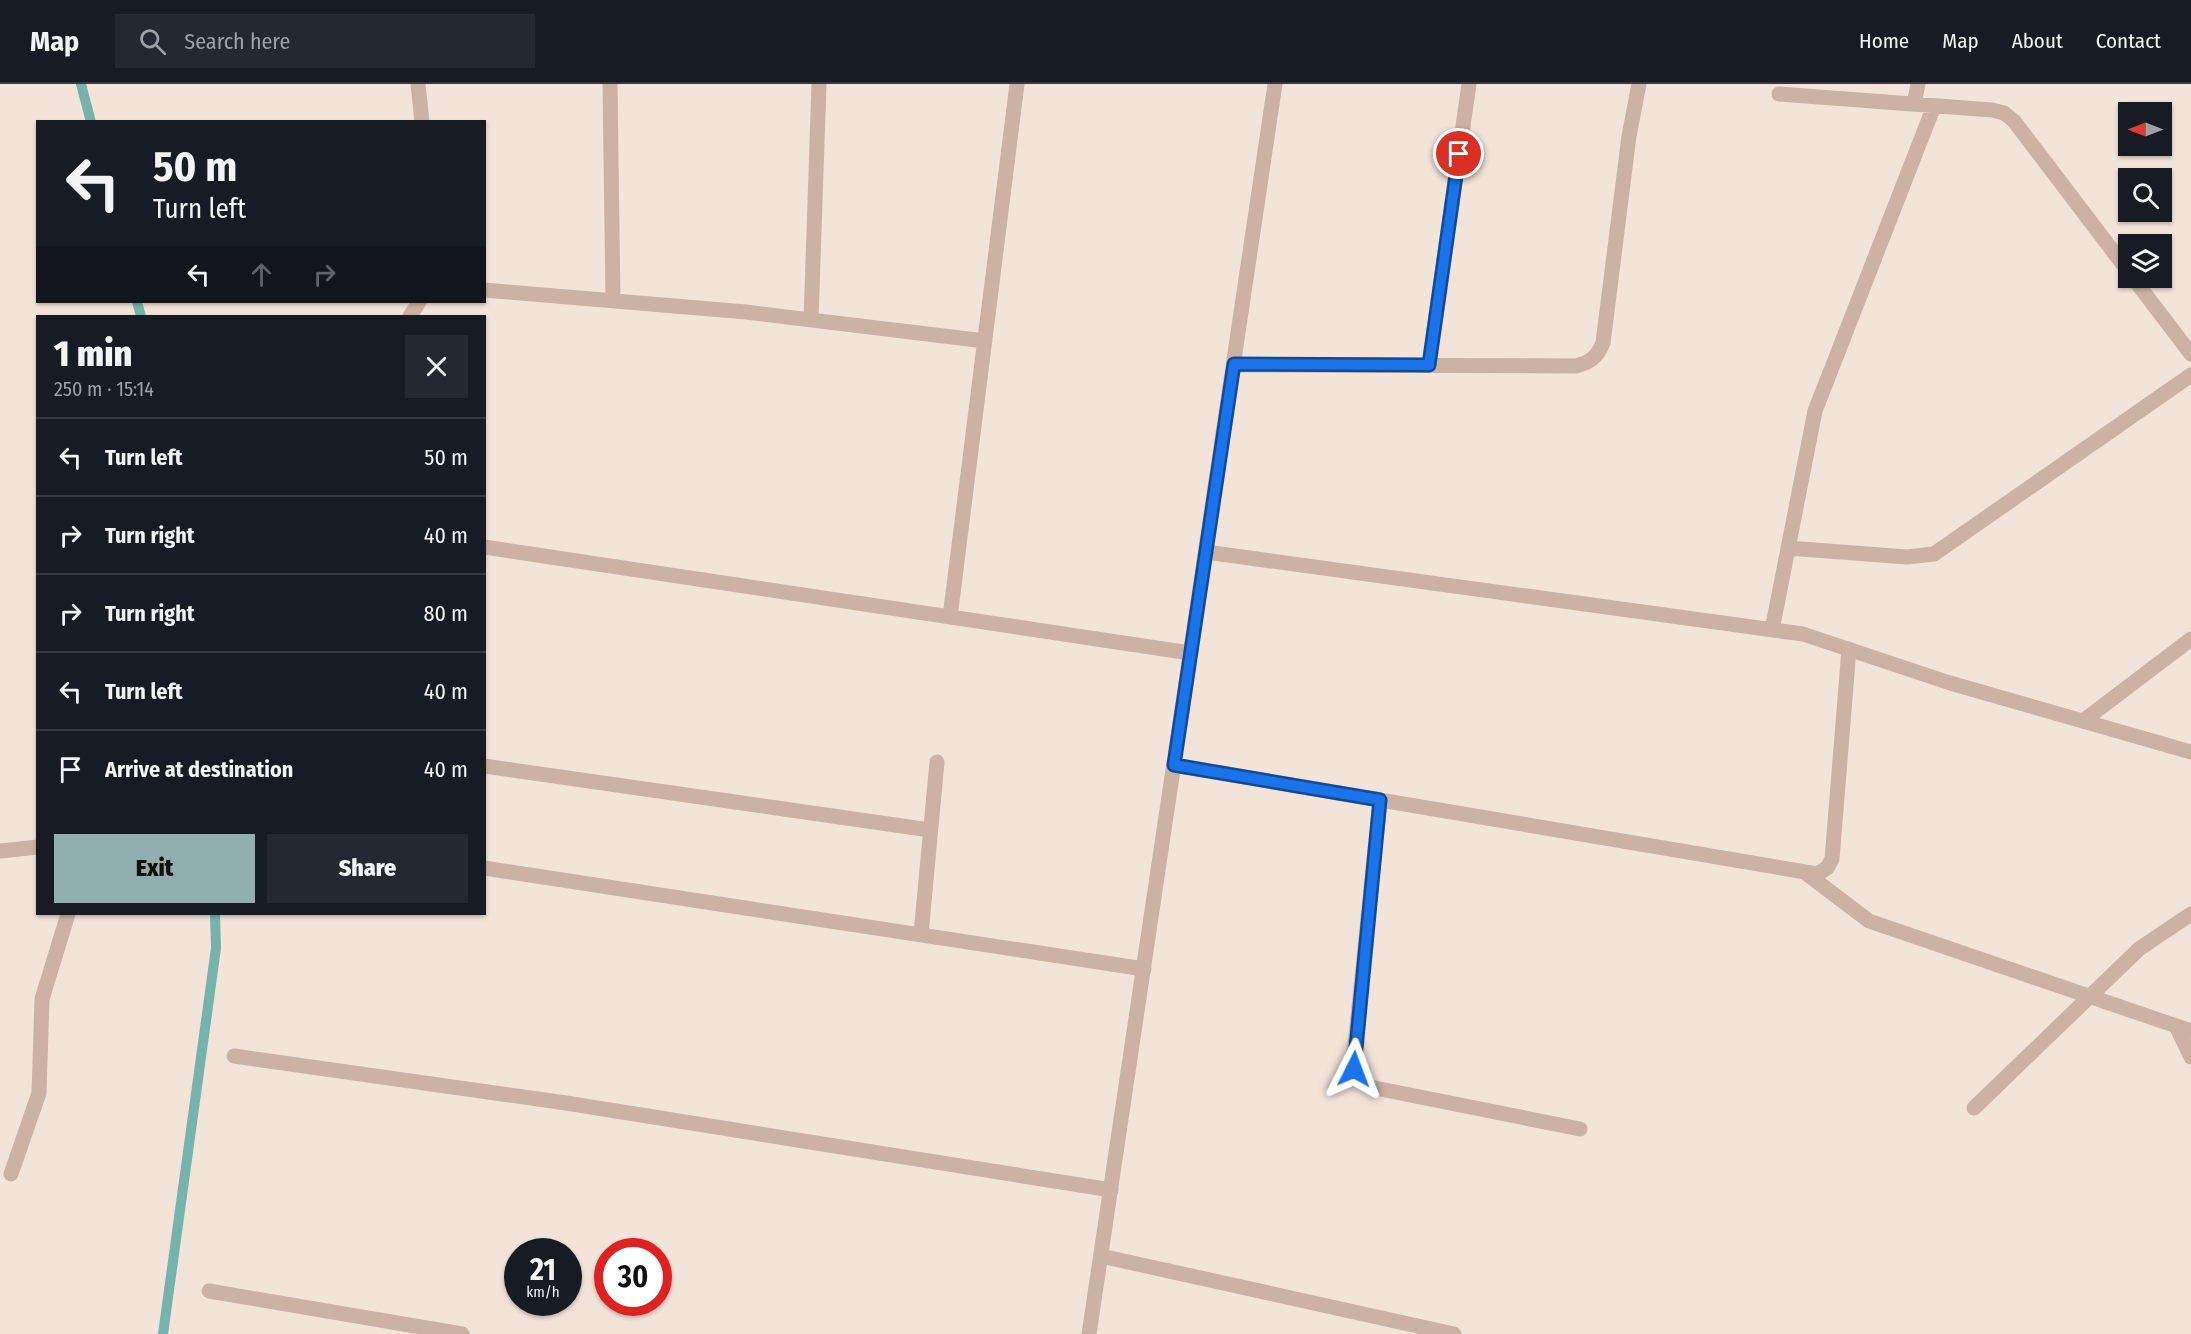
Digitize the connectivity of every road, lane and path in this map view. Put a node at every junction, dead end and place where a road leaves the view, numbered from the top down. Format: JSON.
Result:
{"nodes":[{"id":1,"x":418,"y":84,"type":"edge"},
{"id":2,"x":610,"y":84,"type":"edge"},
{"id":3,"x":819,"y":84,"type":"edge"},
{"id":4,"x":1017,"y":84,"type":"edge"},
{"id":5,"x":1275,"y":84,"type":"edge"},
{"id":6,"x":1469,"y":84,"type":"edge"},
{"id":7,"x":1638,"y":84,"type":"edge"},
{"id":8,"x":1918,"y":84,"type":"edge"},
{"id":9,"x":1779,"y":94,"type":"dead end"},
{"id":10,"x":1914,"y":104,"type":"junction"},
{"id":11,"x":1934,"y":106,"type":"junction"},
{"id":12,"x":422,"y":120,"type":"edge"},
{"id":13,"x":2118,"y":259,"type":"edge"},
{"id":14,"x":2141,"y":288,"type":"edge"},
{"id":15,"x":486,"y":290,"type":"edge"},
{"id":16,"x":613,"y":301,"type":"junction"},
{"id":17,"x":811,"y":320,"type":"junction"},
{"id":18,"x":985,"y":341,"type":"junction"},
{"id":19,"x":2191,"y":354,"type":"edge"},
{"id":20,"x":1234,"y":364,"type":"junction"},
{"id":21,"x":1429,"y":365,"type":"junction"},
{"id":22,"x":2191,"y":375,"type":"edge"},
{"id":23,"x":486,"y":548,"type":"edge"},
{"id":24,"x":1788,"y":548,"type":"junction"},
{"id":25,"x":1206,"y":552,"type":"junction"},
{"id":26,"x":950,"y":617,"type":"junction"},
{"id":27,"x":1772,"y":630,"type":"junction"},
{"id":28,"x":2191,"y":639,"type":"edge"},
{"id":29,"x":1849,"y":649,"type":"junction"},
{"id":30,"x":1190,"y":654,"type":"junction"},
{"id":31,"x":2083,"y":722,"type":"junction"},
{"id":32,"x":2191,"y":752,"type":"edge"},
{"id":33,"x":937,"y":762,"type":"dead end"},
{"id":34,"x":1174,"y":765,"type":"junction"},
{"id":35,"x":486,"y":766,"type":"edge"},
{"id":36,"x":1380,"y":800,"type":"junction"},
{"id":37,"x":930,"y":830,"type":"junction"},
{"id":38,"x":36,"y":847,"type":"edge"},
{"id":39,"x":0,"y":851,"type":"edge"},
{"id":40,"x":486,"y":868,"type":"edge"},
{"id":41,"x":1807,"y":874,"type":"junction"},
{"id":42,"x":2191,"y":914,"type":"edge"},
{"id":43,"x":68,"y":915,"type":"edge"},
{"id":44,"x":921,"y":934,"type":"junction"},
{"id":45,"x":1144,"y":969,"type":"junction"},
{"id":46,"x":2088,"y":996,"type":"junction"},
{"id":47,"x":2176,"y":1026,"type":"junction"},
{"id":48,"x":2191,"y":1031,"type":"edge"},
{"id":49,"x":234,"y":1056,"type":"dead end"},
{"id":50,"x":2191,"y":1057,"type":"edge"},
{"id":51,"x":1974,"y":1108,"type":"dead end"},
{"id":52,"x":1580,"y":1129,"type":"dead end"},
{"id":53,"x":11,"y":1174,"type":"dead end"},
{"id":54,"x":1111,"y":1190,"type":"junction"},
{"id":55,"x":1101,"y":1256,"type":"junction"},
{"id":56,"x":209,"y":1291,"type":"dead end"},
{"id":57,"x":462,"y":1334,"type":"edge"},
{"id":58,"x":1089,"y":1334,"type":"edge"},
{"id":59,"x":1454,"y":1334,"type":"edge"}],
"edges":[{"from":1,"to":12,"type":"street"},
{"from":2,"to":16,"type":"street"},
{"from":3,"to":17,"type":"street"},
{"from":4,"to":18,"type":"street"},
{"from":5,"to":20,"type":"street"},
{"from":6,"to":21,"type":"street"},
{"from":7,"to":21,"type":"street"},
{"from":8,"to":10,"type":"street"},
{"from":9,"to":10,"type":"street"},
{"from":10,"to":11,"type":"street"},
{"from":11,"to":13,"type":"street"},
{"from":11,"to":24,"type":"street"},
{"from":14,"to":19,"type":"street"},
{"from":15,"to":16,"type":"street"},
{"from":16,"to":17,"type":"street"},
{"from":17,"to":18,"type":"street"},
{"from":18,"to":26,"type":"street"},
{"from":20,"to":21,"type":"street"},
{"from":20,"to":25,"type":"street"},
{"from":22,"to":24,"type":"street"},
{"from":23,"to":26,"type":"street"},
{"from":24,"to":27,"type":"street"},
{"from":25,"to":27,"type":"street"},
{"from":25,"to":30,"type":"street"},
{"from":26,"to":30,"type":"street"},
{"from":27,"to":29,"type":"street"},
{"from":28,"to":31,"type":"street"},
{"from":29,"to":31,"type":"street"},
{"from":29,"to":41,"type":"street"},
{"from":30,"to":34,"type":"street"},
{"from":31,"to":32,"type":"street"},
{"from":33,"to":37,"type":"street"},
{"from":34,"to":36,"type":"street"},
{"from":34,"to":45,"type":"street"},
{"from":35,"to":37,"type":"street"},
{"from":36,"to":41,"type":"street"},
{"from":36,"to":52,"type":"street"},
{"from":37,"to":44,"type":"street"},
{"from":38,"to":39,"type":"street"},
{"from":40,"to":44,"type":"street"},
{"from":41,"to":46,"type":"street"},
{"from":42,"to":46,"type":"street"},
{"from":43,"to":53,"type":"street"},
{"from":44,"to":45,"type":"street"},
{"from":45,"to":54,"type":"street"},
{"from":46,"to":47,"type":"street"},
{"from":46,"to":51,"type":"street"},
{"from":47,"to":48,"type":"street"},
{"from":47,"to":50,"type":"street"},
{"from":49,"to":54,"type":"street"},
{"from":54,"to":55,"type":"street"},
{"from":55,"to":58,"type":"street"},
{"from":55,"to":59,"type":"street"},
{"from":56,"to":57,"type":"street"}]}
